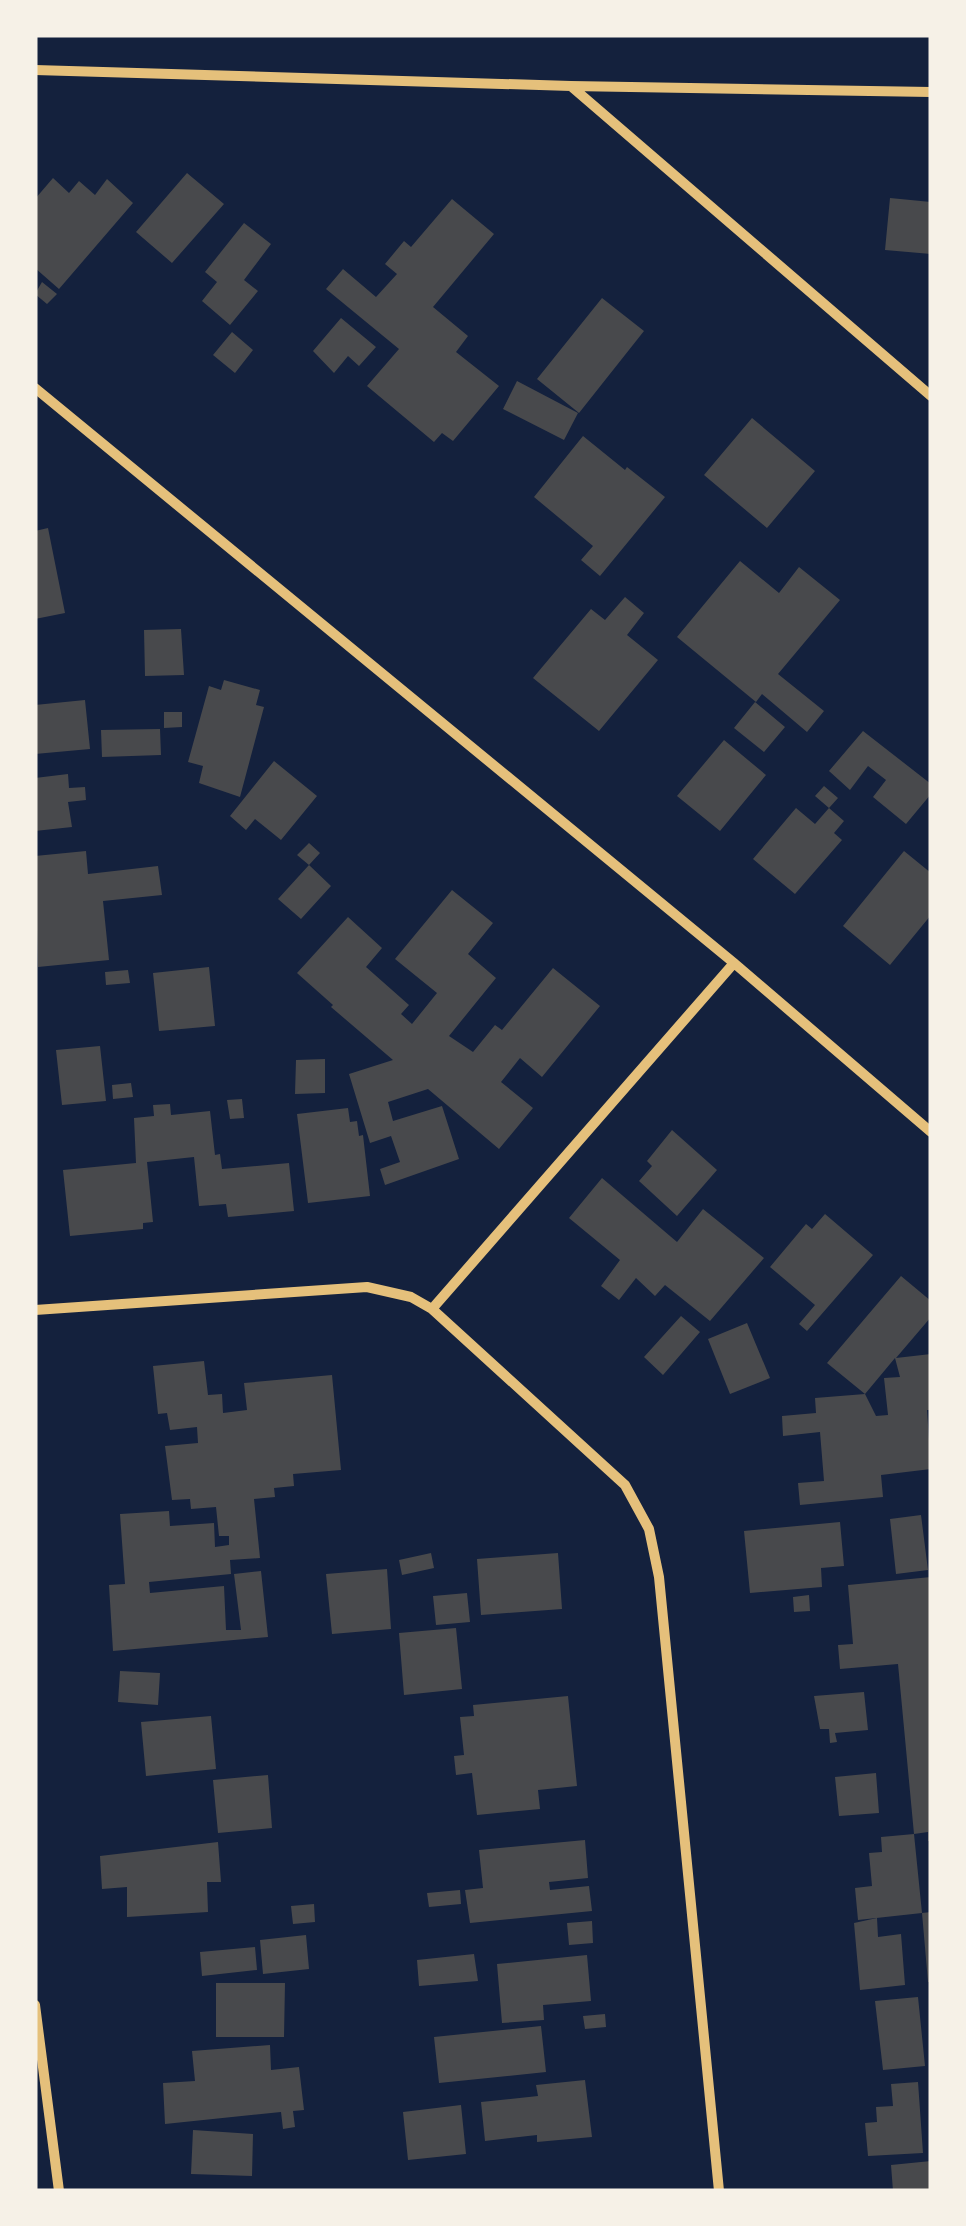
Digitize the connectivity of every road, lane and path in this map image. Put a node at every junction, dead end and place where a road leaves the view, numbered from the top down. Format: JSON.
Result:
{"nodes":[{"id":1,"x":35,"y":70,"type":"edge"},
{"id":2,"x":571,"y":86,"type":"junction"},
{"id":3,"x":931,"y":92,"type":"edge"},
{"id":4,"x":35,"y":388,"type":"edge"},
{"id":5,"x":931,"y":396,"type":"edge"},
{"id":6,"x":734,"y":963,"type":"junction"},
{"id":7,"x":931,"y":1132,"type":"edge"},
{"id":8,"x":432,"y":1309,"type":"junction"},
{"id":9,"x":35,"y":1310,"type":"edge"},
{"id":10,"x":35,"y":2005,"type":"edge"},
{"id":11,"x":59,"y":2191,"type":"edge"},
{"id":12,"x":719,"y":2191,"type":"edge"}],
"edges":[{"from":1,"to":2,"type":"street"},
{"from":2,"to":3,"type":"street"},
{"from":2,"to":5,"type":"street"},
{"from":4,"to":6,"type":"street"},
{"from":6,"to":7,"type":"street"},
{"from":6,"to":8,"type":"street"},
{"from":8,"to":9,"type":"street"},
{"from":8,"to":12,"type":"street"},
{"from":10,"to":11,"type":"street"}]}
